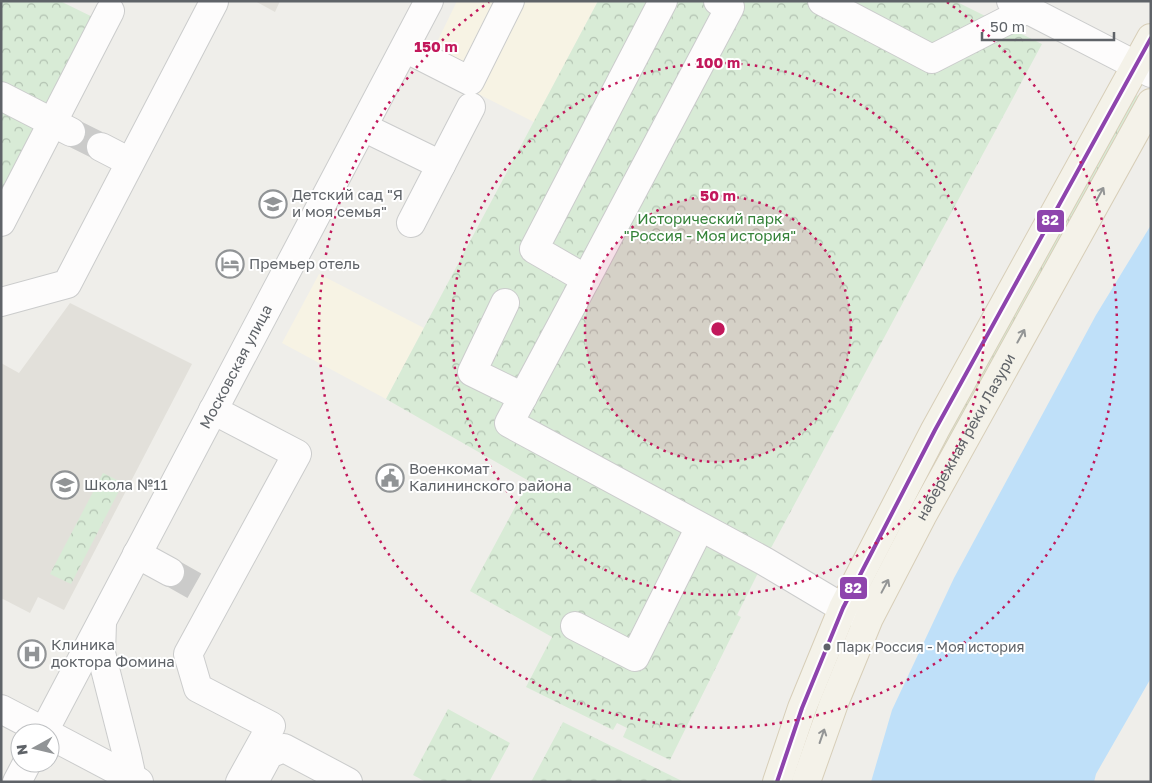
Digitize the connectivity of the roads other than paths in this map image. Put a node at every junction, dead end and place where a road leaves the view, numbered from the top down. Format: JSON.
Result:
{"nodes":[{"id":1,"x":213,"y":1,"type":"edge"},
{"id":2,"x":429,"y":1,"type":"edge"},
{"id":3,"x":510,"y":1,"type":"edge"},
{"id":4,"x":663,"y":1,"type":"edge"},
{"id":5,"x":718,"y":1,"type":"edge"},
{"id":6,"x":822,"y":1,"type":"edge"},
{"id":7,"x":1018,"y":5,"type":"edge"},
{"id":8,"x":110,"y":11,"type":"dead end"},
{"id":9,"x":1151,"y":38,"type":"edge"},
{"id":10,"x":405,"y":48,"type":"junction"},
{"id":11,"x":1143,"y":70,"type":"edge"},
{"id":12,"x":1,"y":96,"type":"edge"},
{"id":13,"x":1151,"y":103,"type":"edge"},
{"id":14,"x":471,"y":107,"type":"dead end"},
{"id":15,"x":363,"y":126,"type":"junction"},
{"id":16,"x":62,"y":127,"type":"junction"},
{"id":17,"x":101,"y":147,"type":"tunnel mouth"},
{"id":18,"x":130,"y":162,"type":"junction"},
{"id":19,"x":441,"y":166,"type":"junction"},
{"id":20,"x":1,"y":222,"type":"edge"},
{"id":21,"x":411,"y":224,"type":"dead end"},
{"id":22,"x":586,"y":279,"type":"junction"},
{"id":23,"x":1,"y":302,"type":"edge"},
{"id":24,"x":505,"y":303,"type":"dead end"},
{"id":25,"x":523,"y":397,"type":"junction"},
{"id":26,"x":213,"y":410,"type":"junction"},
{"id":27,"x":700,"y":527,"type":"junction"},
{"id":28,"x":137,"y":554,"type":"junction"},
{"id":29,"x":170,"y":572,"type":"tunnel mouth"},
{"id":30,"x":843,"y":608,"type":"junction"},
{"id":31,"x":868,"y":618,"type":"junction"},
{"id":32,"x":102,"y":620,"type":"junction"},
{"id":33,"x":575,"y":626,"type":"dead end"},
{"id":34,"x":1,"y":709,"type":"edge"},
{"id":35,"x":27,"y":723,"type":"edge"},
{"id":36,"x":51,"y":723,"type":"edge"},
{"id":37,"x":60,"y":740,"type":"edge"},
{"id":38,"x":136,"y":780,"type":"edge"},
{"id":39,"x":240,"y":782,"type":"edge"},
{"id":40,"x":254,"y":782,"type":"edge"},
{"id":41,"x":348,"y":782,"type":"edge"},
{"id":42,"x":776,"y":782,"type":"edge"},
{"id":43,"x":806,"y":782,"type":"edge"}],
"edges":[{"from":1,"to":18,"type":"street"},
{"from":2,"to":10,"type":"street","name":"Московская улица"},
{"from":3,"to":10,"type":"street"},
{"from":4,"to":22,"type":"street"},
{"from":5,"to":22,"type":"street"},
{"from":6,"to":7,"type":"street"},
{"from":7,"to":11,"type":"street"},
{"from":8,"to":16,"type":"street"},
{"from":9,"to":11,"type":"main road","name":"набережная реки Лазури"},
{"from":10,"to":15,"type":"street","name":"Московская улица"},
{"from":11,"to":30,"type":"main road","name":"набережная реки Лазури"},
{"from":12,"to":16,"type":"street"},
{"from":31,"to":13,"type":"main road","name":"набережная реки Лазури","one_way":true},
{"from":14,"to":19,"type":"street"},
{"from":15,"to":19,"type":"street"},
{"from":15,"to":26,"type":"street","name":"Московская улица"},
{"from":16,"to":20,"type":"street"},
{"from":17,"to":18,"type":"street"},
{"from":18,"to":23,"type":"street"},
{"from":19,"to":21,"type":"street"},
{"from":22,"to":25,"type":"street"},
{"from":24,"to":25,"type":"street"},
{"from":25,"to":27,"type":"street"},
{"from":26,"to":28,"type":"street","name":"Московская улица"},
{"from":26,"to":39,"type":"street"},
{"from":27,"to":30,"type":"street"},
{"from":27,"to":33,"type":"street"},
{"from":28,"to":29,"type":"street"},
{"from":28,"to":32,"type":"street","name":"Московская улица"},
{"from":30,"to":31,"type":"street"},
{"from":30,"to":42,"type":"main road","name":"набережная реки Лазури"},
{"from":43,"to":31,"type":"main road","name":"набережная реки Лазури","one_way":true},
{"from":32,"to":36,"type":"street","name":"Московская улица"},
{"from":32,"to":38,"type":"street"},
{"from":34,"to":35,"type":"street"},
{"from":37,"to":38,"type":"street"},
{"from":40,"to":41,"type":"street"}]}
